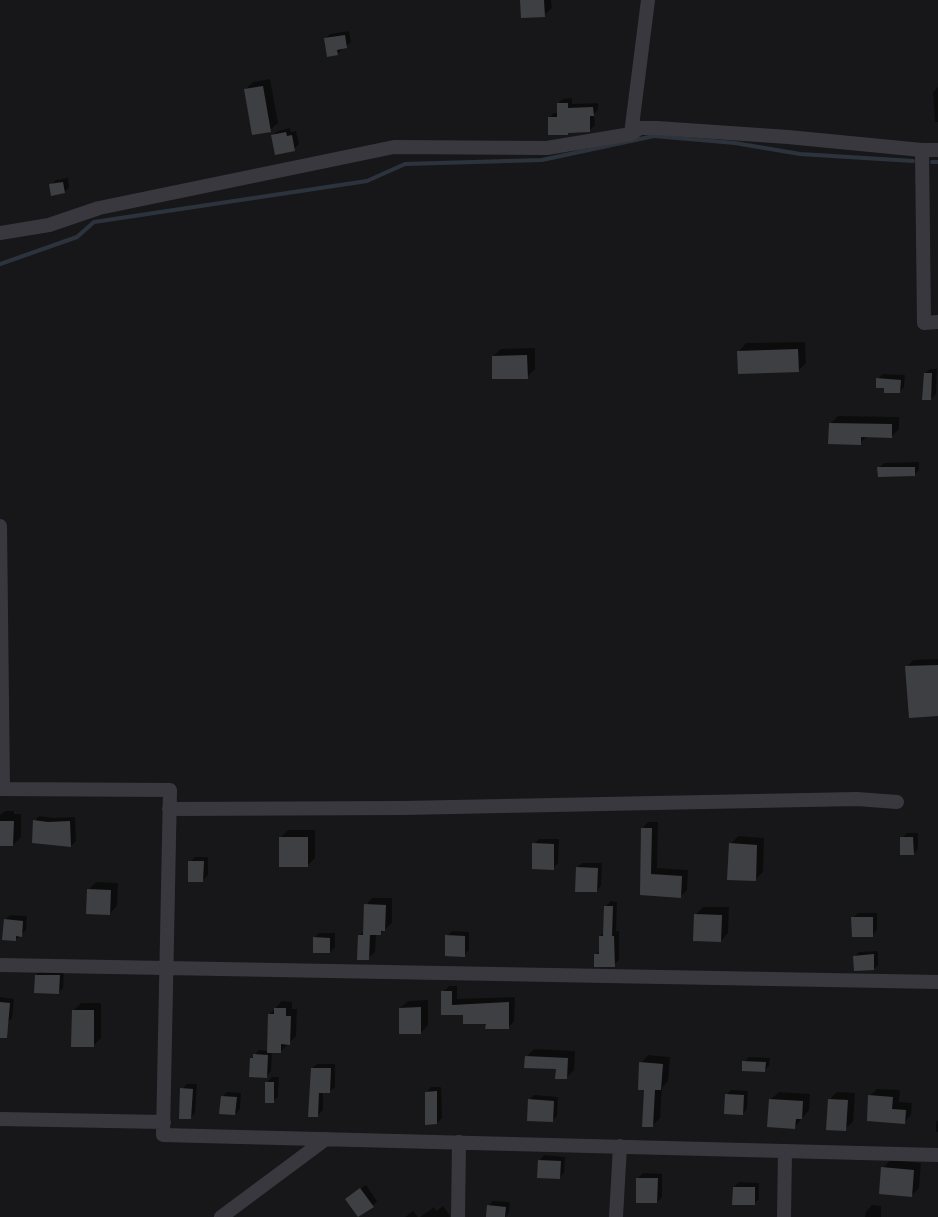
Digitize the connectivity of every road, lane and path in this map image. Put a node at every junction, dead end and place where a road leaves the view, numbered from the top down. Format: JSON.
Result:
{"nodes":[{"id":1,"x":648,"y":0,"type":"edge"},
{"id":2,"x":631,"y":134,"type":"junction"},
{"id":3,"x":922,"y":150,"type":"junction"},
{"id":4,"x":938,"y":150,"type":"edge"},
{"id":5,"x":0,"y":233,"type":"edge"},
{"id":6,"x":938,"y":322,"type":"edge"},
{"id":7,"x":0,"y":526,"type":"edge"},
{"id":8,"x":2,"y":789,"type":"edge"},
{"id":9,"x":897,"y":802,"type":"dead end"},
{"id":10,"x":170,"y":809,"type":"junction"},
{"id":11,"x":0,"y":965,"type":"edge"},
{"id":12,"x":167,"y":967,"type":"junction"},
{"id":13,"x":938,"y":982,"type":"edge"},
{"id":14,"x":0,"y":1119,"type":"edge"},
{"id":15,"x":164,"y":1122,"type":"junction"},
{"id":16,"x":326,"y":1139,"type":"junction"},
{"id":17,"x":459,"y":1142,"type":"junction"},
{"id":18,"x":620,"y":1146,"type":"junction"},
{"id":19,"x":785,"y":1150,"type":"junction"},
{"id":20,"x":938,"y":1155,"type":"edge"},
{"id":21,"x":221,"y":1217,"type":"edge"},
{"id":22,"x":458,"y":1217,"type":"edge"},
{"id":23,"x":616,"y":1217,"type":"edge"},
{"id":24,"x":784,"y":1217,"type":"edge"}],
"edges":[{"from":1,"to":2,"type":"street"},
{"from":2,"to":3,"type":"street"},
{"from":2,"to":5,"type":"street"},
{"from":3,"to":4,"type":"street"},
{"from":3,"to":6,"type":"street"},
{"from":7,"to":8,"type":"street"},
{"from":8,"to":10,"type":"street"},
{"from":9,"to":10,"type":"street"},
{"from":10,"to":12,"type":"street"},
{"from":11,"to":12,"type":"street"},
{"from":12,"to":13,"type":"street"},
{"from":12,"to":15,"type":"street"},
{"from":14,"to":15,"type":"street"},
{"from":15,"to":16,"type":"street"},
{"from":16,"to":17,"type":"street"},
{"from":16,"to":21,"type":"street"},
{"from":17,"to":18,"type":"street"},
{"from":17,"to":22,"type":"street"},
{"from":18,"to":19,"type":"street"},
{"from":18,"to":23,"type":"street"},
{"from":19,"to":20,"type":"street"},
{"from":19,"to":24,"type":"street"}]}
